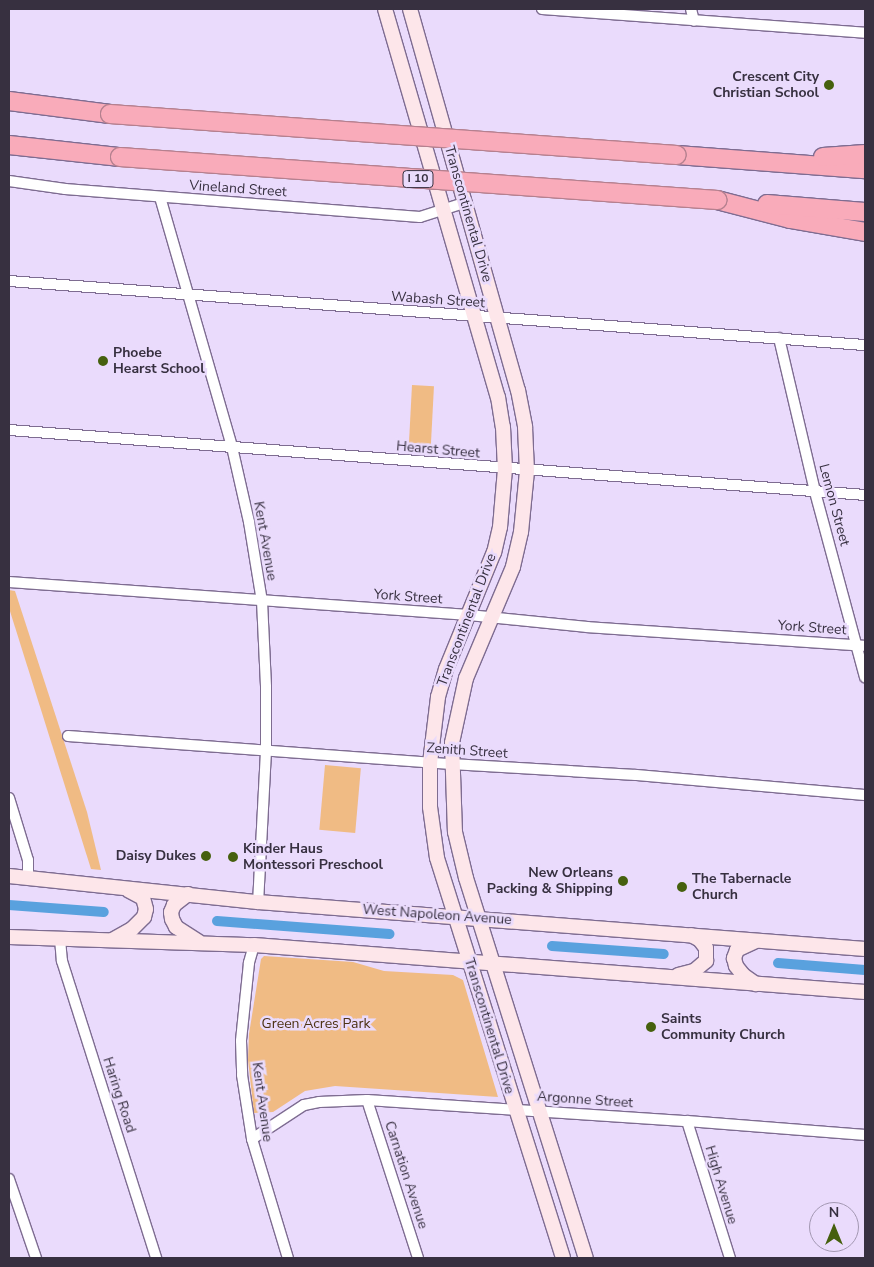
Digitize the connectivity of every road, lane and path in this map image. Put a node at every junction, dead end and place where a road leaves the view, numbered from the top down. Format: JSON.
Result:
{"nodes":[{"id":1,"x":385,"y":9,"type":"edge"},
{"id":2,"x":410,"y":9,"type":"edge"},
{"id":3,"x":542,"y":9,"type":"edge"},
{"id":4,"x":691,"y":9,"type":"edge"},
{"id":5,"x":694,"y":21,"type":"junction"},
{"id":6,"x":865,"y":33,"type":"edge"},
{"id":7,"x":9,"y":101,"type":"edge"},
{"id":8,"x":9,"y":145,"type":"edge"},
{"id":9,"x":865,"y":154,"type":"edge"},
{"id":10,"x":768,"y":162,"type":"junction"},
{"id":11,"x":865,"y":169,"type":"edge"},
{"id":12,"x":9,"y":182,"type":"edge"},
{"id":13,"x":160,"y":197,"type":"junction"},
{"id":14,"x":717,"y":200,"type":"junction"},
{"id":15,"x":464,"y":203,"type":"junction"},
{"id":16,"x":443,"y":209,"type":"junction"},
{"id":17,"x":865,"y":212,"type":"edge"},
{"id":18,"x":865,"y":232,"type":"edge"},
{"id":19,"x":9,"y":280,"type":"edge"},
{"id":20,"x":188,"y":294,"type":"junction"},
{"id":21,"x":474,"y":316,"type":"junction"},
{"id":22,"x":497,"y":318,"type":"junction"},
{"id":23,"x":779,"y":338,"type":"junction"},
{"id":24,"x":865,"y":345,"type":"edge"},
{"id":25,"x":9,"y":430,"type":"edge"},
{"id":26,"x":232,"y":447,"type":"junction"},
{"id":27,"x":505,"y":469,"type":"junction"},
{"id":28,"x":527,"y":471,"type":"junction"},
{"id":29,"x":815,"y":492,"type":"junction"},
{"id":30,"x":865,"y":495,"type":"edge"},
{"id":31,"x":9,"y":582,"type":"edge"},
{"id":32,"x":262,"y":602,"type":"junction"},
{"id":33,"x":469,"y":615,"type":"junction"},
{"id":34,"x":491,"y":618,"type":"junction"},
{"id":35,"x":861,"y":646,"type":"edge"},
{"id":36,"x":865,"y":677,"type":"edge"},
{"id":37,"x":68,"y":736,"type":"dead end"},
{"id":38,"x":266,"y":751,"type":"junction"},
{"id":39,"x":430,"y":763,"type":"junction"},
{"id":40,"x":451,"y":764,"type":"junction"},
{"id":41,"x":865,"y":795,"type":"edge"},
{"id":42,"x":9,"y":798,"type":"edge"},
{"id":43,"x":9,"y":876,"type":"edge"},
{"id":44,"x":28,"y":878,"type":"junction"},
{"id":45,"x":122,"y":887,"type":"junction"},
{"id":46,"x":188,"y":894,"type":"junction"},
{"id":47,"x":258,"y":902,"type":"junction"},
{"id":48,"x":454,"y":916,"type":"junction"},
{"id":49,"x":478,"y":918,"type":"junction"},
{"id":50,"x":691,"y":935,"type":"junction"},
{"id":51,"x":9,"y":937,"type":"edge"},
{"id":52,"x":60,"y":939,"type":"junction"},
{"id":53,"x":111,"y":940,"type":"junction"},
{"id":54,"x":760,"y":940,"type":"junction"},
{"id":55,"x":202,"y":943,"type":"junction"},
{"id":56,"x":254,"y":945,"type":"junction"},
{"id":57,"x":865,"y":949,"type":"edge"},
{"id":58,"x":469,"y":962,"type":"junction"},
{"id":59,"x":493,"y":964,"type":"junction"},
{"id":60,"x":670,"y":978,"type":"junction"},
{"id":61,"x":757,"y":984,"type":"junction"},
{"id":62,"x":865,"y":992,"type":"edge"},
{"id":63,"x":368,"y":1100,"type":"junction"},
{"id":64,"x":515,"y":1109,"type":"junction"},
{"id":65,"x":538,"y":1110,"type":"junction"},
{"id":66,"x":687,"y":1121,"type":"junction"},
{"id":67,"x":865,"y":1135,"type":"edge"},
{"id":68,"x":252,"y":1139,"type":"junction"},
{"id":69,"x":9,"y":1179,"type":"edge"},
{"id":70,"x":36,"y":1258,"type":"edge"},
{"id":71,"x":156,"y":1258,"type":"edge"},
{"id":72,"x":288,"y":1258,"type":"edge"},
{"id":73,"x":418,"y":1258,"type":"edge"},
{"id":74,"x":563,"y":1258,"type":"edge"},
{"id":75,"x":586,"y":1258,"type":"edge"},
{"id":76,"x":730,"y":1258,"type":"edge"}],
"edges":[{"from":1,"to":16,"type":"street","name":"Transcontinental Drive"},
{"from":2,"to":15,"type":"street","name":"Transcontinental Drive"},
{"from":3,"to":5,"type":"street"},
{"from":4,"to":5,"type":"street"},
{"from":5,"to":6,"type":"street"},
{"from":7,"to":10,"type":"highway","bridge":true},
{"from":8,"to":14,"type":"highway","number":"I 10","bridge":true},
{"from":9,"to":10,"type":"highway"},
{"from":10,"to":11,"type":"highway"},
{"from":12,"to":13,"type":"street","name":"Vineland Street"},
{"from":13,"to":16,"type":"street","name":"Vineland Street"},
{"from":13,"to":20,"type":"street","name":"Kent Avenue"},
{"from":14,"to":17,"type":"highway","number":"I 10"},
{"from":14,"to":18,"type":"highway"},
{"from":15,"to":16,"type":"street","name":"Vineland Street"},
{"from":15,"to":22,"type":"street","name":"Transcontinental Drive"},
{"from":16,"to":21,"type":"street","name":"Transcontinental Drive"},
{"from":19,"to":20,"type":"street","name":"Wabash Street"},
{"from":20,"to":21,"type":"street","name":"Wabash Street"},
{"from":20,"to":26,"type":"street","name":"Kent Avenue"},
{"from":21,"to":22,"type":"street","name":"Wabash Street"},
{"from":21,"to":27,"type":"street","name":"Transcontinental Drive"},
{"from":22,"to":23,"type":"street","name":"Wabash Street"},
{"from":22,"to":28,"type":"street","name":"Transcontinental Drive"},
{"from":23,"to":24,"type":"street","name":"Wabash Street"},
{"from":23,"to":29,"type":"street","name":"Lemon Street"},
{"from":25,"to":26,"type":"street","name":"Hearst Street"},
{"from":26,"to":27,"type":"street","name":"Hearst Street"},
{"from":26,"to":32,"type":"street","name":"Kent Avenue"},
{"from":27,"to":28,"type":"street","name":"Hearst Street"},
{"from":27,"to":33,"type":"street","name":"Transcontinental Drive"},
{"from":28,"to":29,"type":"street","name":"Hearst Street"},
{"from":28,"to":34,"type":"street","name":"Transcontinental Drive"},
{"from":29,"to":30,"type":"street","name":"Hearst Street"},
{"from":29,"to":35,"type":"street","name":"Lemon Street"},
{"from":31,"to":32,"type":"street","name":"York Street"},
{"from":32,"to":33,"type":"street","name":"York Street"},
{"from":32,"to":38,"type":"street","name":"Kent Avenue"},
{"from":33,"to":34,"type":"street","name":"York Street"},
{"from":33,"to":39,"type":"street","name":"Transcontinental Drive"},
{"from":34,"to":35,"type":"street","name":"York Street"},
{"from":34,"to":40,"type":"street","name":"Transcontinental Drive"},
{"from":35,"to":36,"type":"street","name":"Lemon Street"},
{"from":37,"to":38,"type":"street","name":"Zenith Street"},
{"from":38,"to":39,"type":"street","name":"Zenith Street"},
{"from":38,"to":47,"type":"street","name":"Kent Avenue"},
{"from":39,"to":40,"type":"street","name":"Zenith Street"},
{"from":39,"to":48,"type":"street","name":"Transcontinental Drive"},
{"from":40,"to":41,"type":"street","name":"Zenith Street"},
{"from":40,"to":49,"type":"street","name":"Transcontinental Drive"},
{"from":42,"to":44,"type":"street"},
{"from":43,"to":44,"type":"street","name":"West Napoleon Avenue"},
{"from":44,"to":45,"type":"street","name":"West Napoleon Avenue"},
{"from":45,"to":46,"type":"street","name":"West Napoleon Avenue"},
{"from":45,"to":53,"type":"street"},
{"from":46,"to":47,"type":"street","name":"West Napoleon Avenue"},
{"from":46,"to":55,"type":"street"},
{"from":47,"to":48,"type":"street","name":"West Napoleon Avenue"},
{"from":48,"to":49,"type":"street","name":"West Napoleon Avenue"},
{"from":48,"to":58,"type":"street","name":"Transcontinental Drive"},
{"from":49,"to":50,"type":"street","name":"West Napoleon Avenue"},
{"from":49,"to":59,"type":"street","name":"Transcontinental Drive"},
{"from":50,"to":54,"type":"street","name":"West Napoleon Avenue"},
{"from":50,"to":60,"type":"street"},
{"from":51,"to":52,"type":"street"},
{"from":52,"to":53,"type":"street"},
{"from":52,"to":71,"type":"street","name":"Haring Road"},
{"from":53,"to":55,"type":"street"},
{"from":54,"to":57,"type":"street","name":"West Napoleon Avenue"},
{"from":54,"to":61,"type":"street"},
{"from":55,"to":56,"type":"street"},
{"from":56,"to":58,"type":"street"},
{"from":56,"to":68,"type":"street","name":"Kent Avenue"},
{"from":58,"to":59,"type":"street"},
{"from":58,"to":64,"type":"street","name":"Transcontinental Drive"},
{"from":59,"to":60,"type":"street"},
{"from":59,"to":65,"type":"street","name":"Transcontinental Drive"},
{"from":60,"to":61,"type":"street"},
{"from":61,"to":62,"type":"street"},
{"from":63,"to":64,"type":"street","name":"Argonne Street"},
{"from":63,"to":68,"type":"street","name":"Argonne Street"},
{"from":63,"to":73,"type":"street","name":"Carnation Avenue"},
{"from":64,"to":65,"type":"street","name":"Argonne Street"},
{"from":64,"to":74,"type":"street","name":"Transcontinental Drive"},
{"from":65,"to":66,"type":"street","name":"Argonne Street"},
{"from":65,"to":75,"type":"street","name":"Transcontinental Drive"},
{"from":66,"to":67,"type":"street","name":"Argonne Street"},
{"from":66,"to":76,"type":"street","name":"High Avenue"},
{"from":68,"to":72,"type":"street","name":"Kent Avenue"},
{"from":69,"to":70,"type":"street"}]}
